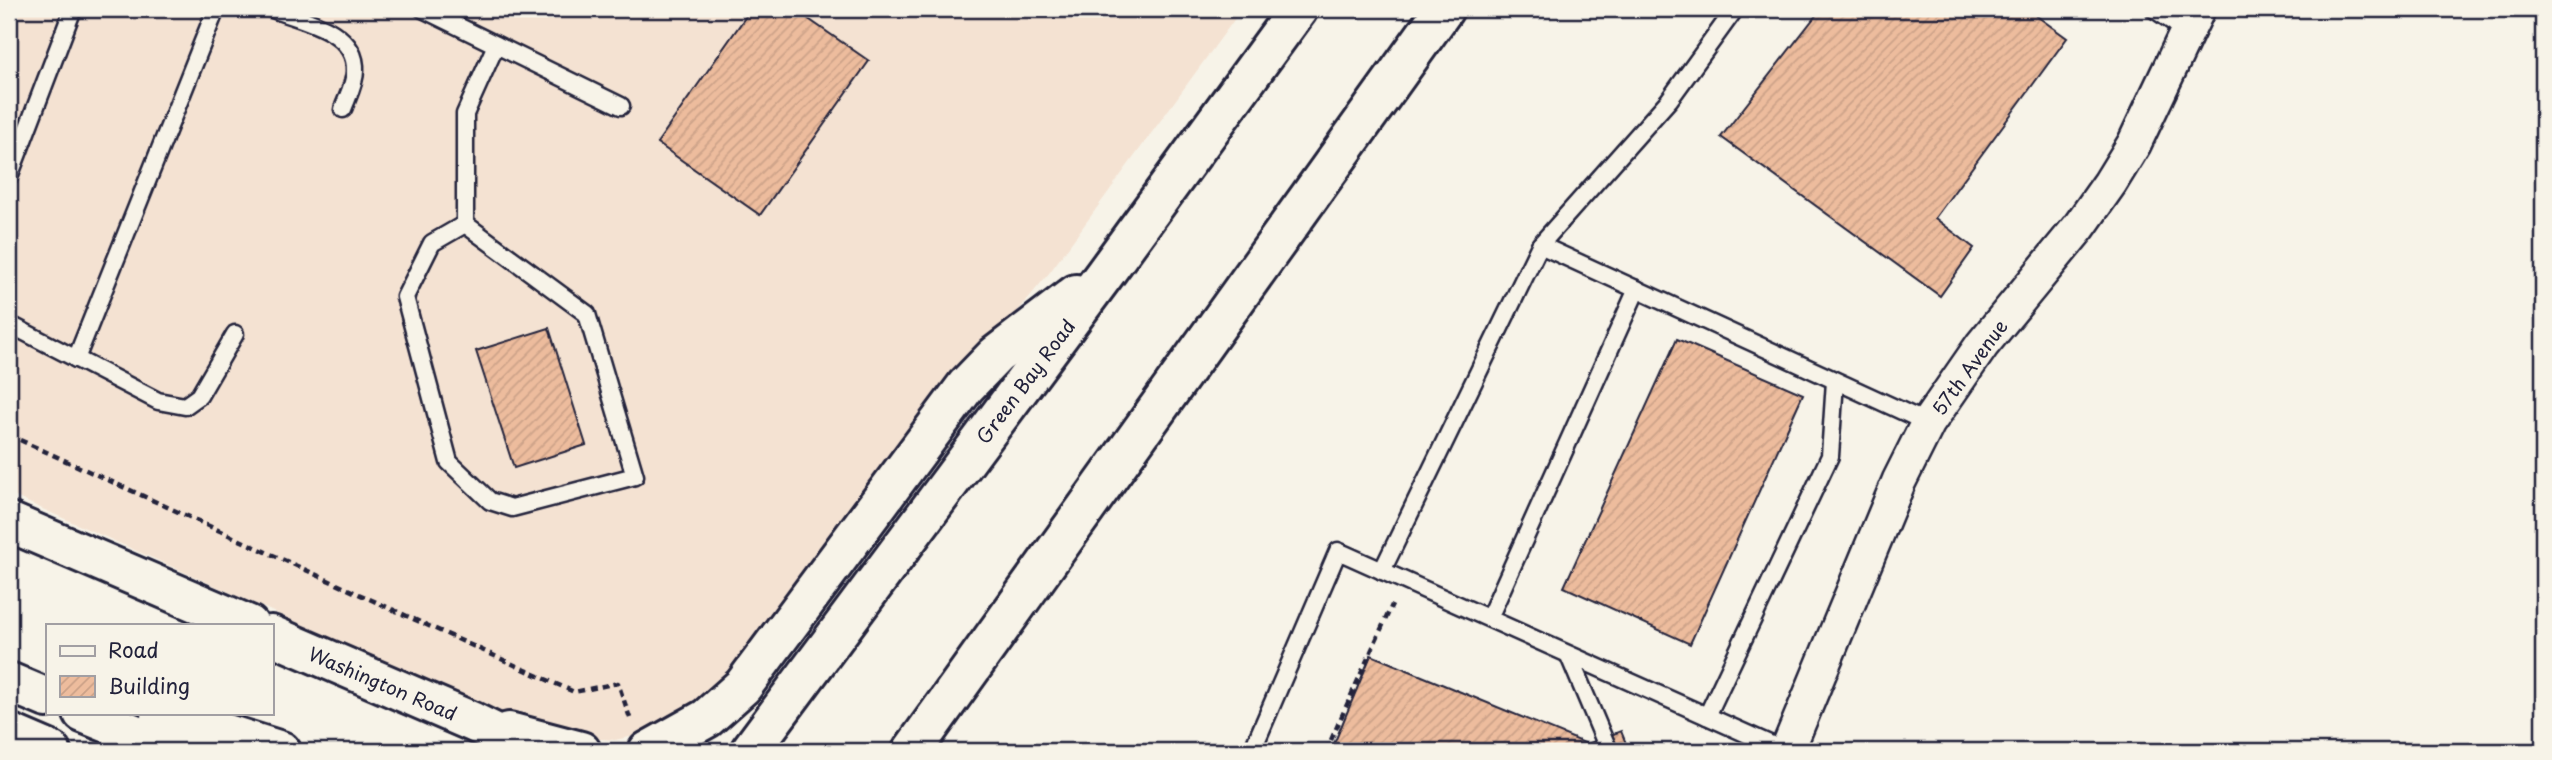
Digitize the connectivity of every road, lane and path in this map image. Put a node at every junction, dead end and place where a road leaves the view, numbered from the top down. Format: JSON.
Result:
{"nodes":[{"id":1,"x":73,"y":9,"type":"edge"},
{"id":2,"x":216,"y":9,"type":"edge"},
{"id":3,"x":272,"y":9,"type":"edge"},
{"id":4,"x":423,"y":9,"type":"edge"},
{"id":5,"x":1298,"y":9,"type":"edge"},
{"id":6,"x":1444,"y":9,"type":"edge"},
{"id":7,"x":1735,"y":9,"type":"edge"},
{"id":8,"x":2154,"y":9,"type":"edge"},
{"id":9,"x":2193,"y":20,"type":"edge"},
{"id":10,"x":496,"y":45,"type":"junction"},
{"id":11,"x":621,"y":106,"type":"dead end"},
{"id":12,"x":343,"y":109,"type":"dead end"},
{"id":13,"x":9,"y":177,"type":"edge"},
{"id":14,"x":464,"y":224,"type":"junction"},
{"id":15,"x":1540,"y":245,"type":"junction"},
{"id":16,"x":1104,"y":275,"type":"junction"},
{"id":17,"x":1637,"y":289,"type":"junction"},
{"id":18,"x":9,"y":324,"type":"edge"},
{"id":19,"x":235,"y":334,"type":"dead end"},
{"id":20,"x":76,"y":359,"type":"junction"},
{"id":21,"x":1835,"y":381,"type":"junction"},
{"id":22,"x":1928,"y":423,"type":"junction"},
{"id":23,"x":9,"y":435,"type":"edge"},
{"id":24,"x":9,"y":522,"type":"edge"},
{"id":25,"x":1381,"y":571,"type":"junction"},
{"id":26,"x":1393,"y":603,"type":"dead end"},
{"id":27,"x":1489,"y":618,"type":"junction"},
{"id":28,"x":247,"y":624,"type":"edge"},
{"id":29,"x":273,"y":636,"type":"edge"},
{"id":30,"x":1569,"y":656,"type":"junction"},
{"id":31,"x":9,"y":665,"type":"edge"},
{"id":32,"x":46,"y":678,"type":"edge"},
{"id":33,"x":9,"y":682,"type":"edge"},
{"id":34,"x":46,"y":698,"type":"edge"},
{"id":35,"x":940,"y":713,"type":"junction"},
{"id":36,"x":85,"y":714,"type":"edge"},
{"id":37,"x":163,"y":714,"type":"edge"},
{"id":38,"x":629,"y":714,"type":"dead end"},
{"id":39,"x":1707,"y":716,"type":"junction"},
{"id":40,"x":473,"y":722,"type":"junction"},
{"id":41,"x":9,"y":733,"type":"edge"},
{"id":42,"x":51,"y":751,"type":"edge"},
{"id":43,"x":177,"y":751,"type":"edge"},
{"id":44,"x":281,"y":751,"type":"edge"},
{"id":45,"x":532,"y":751,"type":"edge"},
{"id":46,"x":581,"y":751,"type":"edge"},
{"id":47,"x":648,"y":751,"type":"edge"},
{"id":48,"x":750,"y":751,"type":"edge"},
{"id":49,"x":912,"y":751,"type":"edge"},
{"id":50,"x":928,"y":751,"type":"edge"},
{"id":51,"x":1252,"y":751,"type":"edge"},
{"id":52,"x":1326,"y":751,"type":"edge"},
{"id":53,"x":1609,"y":751,"type":"edge"},
{"id":54,"x":1786,"y":751,"type":"edge"}],
"edges":[{"from":1,"to":13,"type":"lane"},
{"from":2,"to":20,"type":"lane"},
{"from":3,"to":12,"type":"lane"},
{"from":4,"to":10,"type":"lane"},
{"from":5,"to":16,"type":"main road","name":"Green Bay Road"},
{"from":6,"to":35,"type":"main road"},
{"from":7,"to":15,"type":"lane"},
{"from":8,"to":9,"type":"lane"},
{"from":9,"to":22,"type":"street","name":"57th Avenue"},
{"from":10,"to":11,"type":"lane"},
{"from":10,"to":14,"type":"lane"},
{"from":14,"to":14,"type":"lane"},
{"from":15,"to":17,"type":"lane"},
{"from":15,"to":25,"type":"lane"},
{"from":16,"to":47,"type":"main road"},
{"from":16,"to":48,"type":"main road","name":"Green Bay Road"},
{"from":17,"to":21,"type":"lane"},
{"from":17,"to":27,"type":"lane"},
{"from":18,"to":20,"type":"lane"},
{"from":19,"to":20,"type":"lane"},
{"from":21,"to":22,"type":"lane"},
{"from":21,"to":39,"type":"lane"},
{"from":22,"to":54,"type":"street","name":"57th Avenue"},
{"from":23,"to":38,"type":"path"},
{"from":24,"to":28,"type":"main road"},
{"from":25,"to":27,"type":"lane"},
{"from":25,"to":51,"type":"lane"},
{"from":26,"to":52,"type":"path"},
{"from":27,"to":30,"type":"lane"},
{"from":29,"to":40,"type":"main road","name":"Washington Road"},
{"from":30,"to":39,"type":"lane"},
{"from":30,"to":53,"type":"lane"},
{"from":31,"to":32,"type":"main road"},
{"from":33,"to":34,"type":"main road"},
{"from":35,"to":49,"type":"main road"},
{"from":35,"to":50,"type":"main road"},
{"from":36,"to":43,"type":"main road"},
{"from":37,"to":44,"type":"main road"},
{"from":39,"to":54,"type":"lane"},
{"from":40,"to":45,"type":"main road","name":"Washington Road"},
{"from":40,"to":46,"type":"main road"},
{"from":41,"to":42,"type":"main road"}]}
